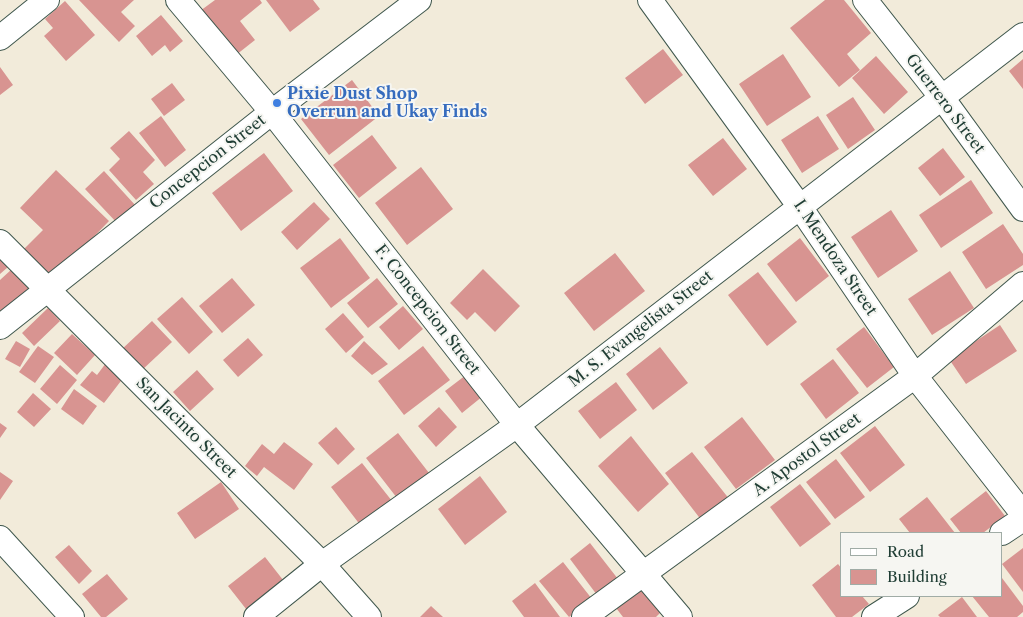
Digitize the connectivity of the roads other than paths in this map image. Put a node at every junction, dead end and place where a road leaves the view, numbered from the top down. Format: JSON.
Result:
{"nodes":[{"id":1,"x":47,"y":0,"type":"edge"},
{"id":2,"x":178,"y":0,"type":"edge"},
{"id":3,"x":419,"y":0,"type":"edge"},
{"id":4,"x":650,"y":0,"type":"edge"},
{"id":5,"x":865,"y":0,"type":"edge"},
{"id":6,"x":1023,"y":35,"type":"edge"},
{"id":7,"x":0,"y":38,"type":"edge"},
{"id":8,"x":943,"y":99,"type":"junction"},
{"id":9,"x":272,"y":112,"type":"junction"},
{"id":10,"x":800,"y":207,"type":"junction"},
{"id":11,"x":1023,"y":208,"type":"edge"},
{"id":12,"x":0,"y":242,"type":"edge"},
{"id":13,"x":1023,"y":284,"type":"edge"},
{"id":14,"x":46,"y":289,"type":"junction"},
{"id":15,"x":0,"y":327,"type":"edge"},
{"id":16,"x":915,"y":376,"type":"junction"},
{"id":17,"x":517,"y":425,"type":"junction"},
{"id":18,"x":1023,"y":514,"type":"edge"},
{"id":19,"x":1023,"y":520,"type":"edge"},
{"id":20,"x":1003,"y":532,"type":"edge"},
{"id":21,"x":0,"y":538,"type":"edge"},
{"id":22,"x":322,"y":564,"type":"junction"},
{"id":23,"x":645,"y":574,"type":"junction"},
{"id":24,"x":905,"y":597,"type":"edge"},
{"id":25,"x":72,"y":617,"type":"edge"},
{"id":26,"x":256,"y":617,"type":"edge"},
{"id":27,"x":369,"y":617,"type":"edge"},
{"id":28,"x":584,"y":617,"type":"edge"},
{"id":29,"x":680,"y":617,"type":"edge"},
{"id":30,"x":874,"y":617,"type":"edge"}],
"edges":[{"from":1,"to":7,"type":"street"},
{"from":2,"to":9,"type":"street","name":"F. Concepcion Street"},
{"from":3,"to":9,"type":"street","name":"Concepcion Street"},
{"from":4,"to":10,"type":"street","name":"I. Mendoza Street"},
{"from":5,"to":8,"type":"street","name":"Guerrero Street"},
{"from":6,"to":8,"type":"street","name":"M. S. Evangelista Street"},
{"from":8,"to":10,"type":"street","name":"M. S. Evangelista Street"},
{"from":8,"to":11,"type":"street","name":"Guerrero Street"},
{"from":9,"to":14,"type":"street","name":"Concepcion Street"},
{"from":9,"to":17,"type":"street","name":"F. Concepcion Street"},
{"from":10,"to":16,"type":"street","name":"I. Mendoza Street"},
{"from":10,"to":17,"type":"street","name":"M. S. Evangelista Street"},
{"from":12,"to":14,"type":"street","name":"San Jacinto Street"},
{"from":13,"to":16,"type":"street","name":"A. Apostol Street"},
{"from":14,"to":15,"type":"street","name":"Concepcion Street"},
{"from":14,"to":22,"type":"street","name":"San Jacinto Street"},
{"from":16,"to":18,"type":"street","name":"I. Mendoza Street"},
{"from":16,"to":23,"type":"street","name":"A. Apostol Street"},
{"from":17,"to":22,"type":"street","name":"M. S. Evangelista Street"},
{"from":17,"to":23,"type":"street","name":"F. Concepcion Street"},
{"from":19,"to":20,"type":"street"},
{"from":21,"to":25,"type":"street"},
{"from":22,"to":26,"type":"street","name":"M. S. Evangelista Street"},
{"from":22,"to":27,"type":"street","name":"San Jacinto Street"},
{"from":23,"to":28,"type":"street","name":"A. Apostol Street"},
{"from":23,"to":29,"type":"street","name":"F. Concepcion Street"},
{"from":24,"to":30,"type":"street"}]}
